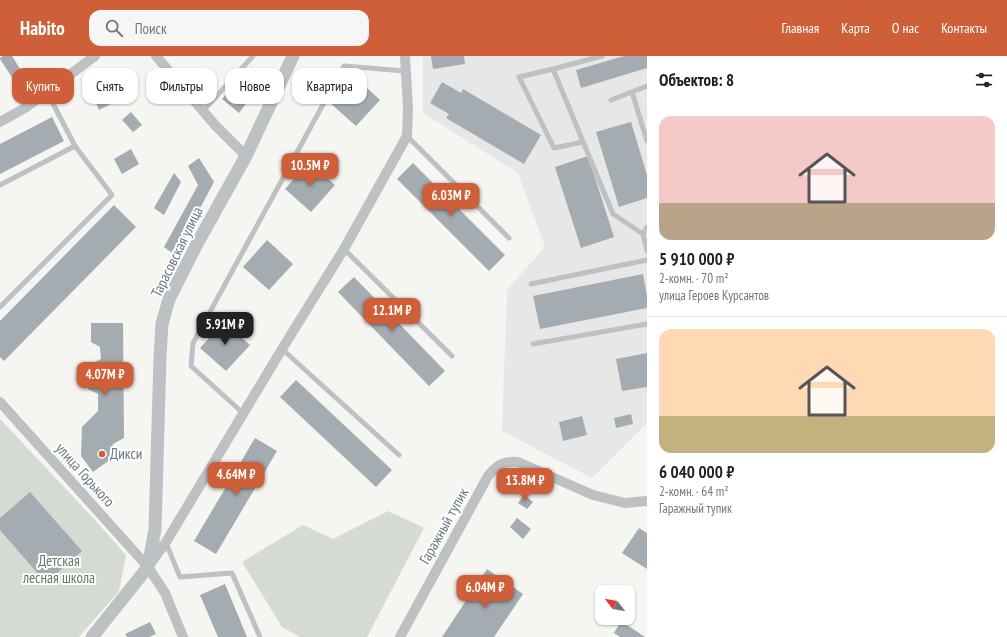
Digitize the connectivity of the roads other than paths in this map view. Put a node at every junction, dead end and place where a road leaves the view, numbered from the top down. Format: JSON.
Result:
{"nodes":[{"id":1,"x":95,"y":56,"type":"edge"},
{"id":2,"x":156,"y":56,"type":"edge"},
{"id":3,"x":253,"y":56,"type":"edge"},
{"id":4,"x":293,"y":56,"type":"edge"},
{"id":5,"x":405,"y":56,"type":"edge"},
{"id":6,"x":600,"y":56,"type":"edge"},
{"id":7,"x":554,"y":69,"type":"junction"},
{"id":8,"x":405,"y":71,"type":"junction"},
{"id":9,"x":74,"y":72,"type":"edge"},
{"id":10,"x":647,"y":86,"type":"edge"},
{"id":11,"x":632,"y":92,"type":"junction"},
{"id":12,"x":611,"y":100,"type":"dead end"},
{"id":13,"x":30,"y":104,"type":"edge"},
{"id":14,"x":53,"y":104,"type":"edge"},
{"id":15,"x":203,"y":112,"type":"junction"},
{"id":16,"x":0,"y":122,"type":"edge"},
{"id":17,"x":407,"y":136,"type":"junction"},
{"id":18,"x":647,"y":141,"type":"edge"},
{"id":19,"x":583,"y":142,"type":"junction"},
{"id":20,"x":75,"y":146,"type":"junction"},
{"id":21,"x":246,"y":156,"type":"junction"},
{"id":22,"x":0,"y":185,"type":"edge"},
{"id":23,"x":647,"y":227,"type":"edge"},
{"id":24,"x":643,"y":234,"type":"junction"},
{"id":25,"x":509,"y":238,"type":"dead end"},
{"id":26,"x":344,"y":249,"type":"junction"},
{"id":27,"x":647,"y":251,"type":"edge"},
{"id":28,"x":647,"y":260,"type":"edge"},
{"id":29,"x":531,"y":284,"type":"dead end"},
{"id":30,"x":0,"y":307,"type":"edge"},
{"id":31,"x":647,"y":324,"type":"edge"},
{"id":32,"x":533,"y":344,"type":"dead end"},
{"id":33,"x":282,"y":349,"type":"junction"},
{"id":34,"x":452,"y":356,"type":"dead end"},
{"id":35,"x":0,"y":402,"type":"edge"},
{"id":36,"x":244,"y":414,"type":"junction"},
{"id":37,"x":399,"y":455,"type":"dead end"},
{"id":38,"x":647,"y":500,"type":"edge"},
{"id":39,"x":166,"y":542,"type":"junction"},
{"id":40,"x":148,"y":568,"type":"junction"},
{"id":41,"x":92,"y":637,"type":"edge"},
{"id":42,"x":183,"y":637,"type":"edge"},
{"id":43,"x":260,"y":637,"type":"edge"},
{"id":44,"x":400,"y":637,"type":"edge"}],
"edges":[{"from":1,"to":9,"type":"street"},
{"from":2,"to":15,"type":"street"},
{"from":3,"to":15,"type":"lane"},
{"from":4,"to":21,"type":"street","name":"Тарасовская улица"},
{"from":5,"to":8,"type":"street"},
{"from":6,"to":7,"type":"lane"},
{"from":7,"to":19,"type":"lane"},
{"from":7,"to":19,"type":"lane"},
{"from":8,"to":17,"type":"street"},
{"from":8,"to":36,"type":"lane"},
{"from":10,"to":11,"type":"lane"},
{"from":11,"to":12,"type":"lane"},
{"from":11,"to":18,"type":"lane"},
{"from":13,"to":16,"type":"street"},
{"from":14,"to":20,"type":"lane"},
{"from":15,"to":21,"type":"street"},
{"from":17,"to":25,"type":"lane"},
{"from":17,"to":26,"type":"street"},
{"from":19,"to":24,"type":"lane"},
{"from":20,"to":22,"type":"lane"},
{"from":20,"to":30,"type":"lane"},
{"from":21,"to":40,"type":"street","name":"Тарасовская улица"},
{"from":23,"to":24,"type":"lane"},
{"from":24,"to":27,"type":"lane"},
{"from":26,"to":33,"type":"street"},
{"from":26,"to":34,"type":"lane"},
{"from":28,"to":29,"type":"lane"},
{"from":31,"to":32,"type":"lane"},
{"from":33,"to":36,"type":"street"},
{"from":33,"to":37,"type":"lane"},
{"from":35,"to":40,"type":"street","name":"улица Горького"},
{"from":36,"to":39,"type":"street"},
{"from":38,"to":44,"type":"street","name":"Гаражный тупик"},
{"from":39,"to":40,"type":"street"},
{"from":39,"to":43,"type":"lane"},
{"from":40,"to":41,"type":"street","name":"Тарасовская улица"},
{"from":40,"to":42,"type":"street","name":"улица Горького"}]}
